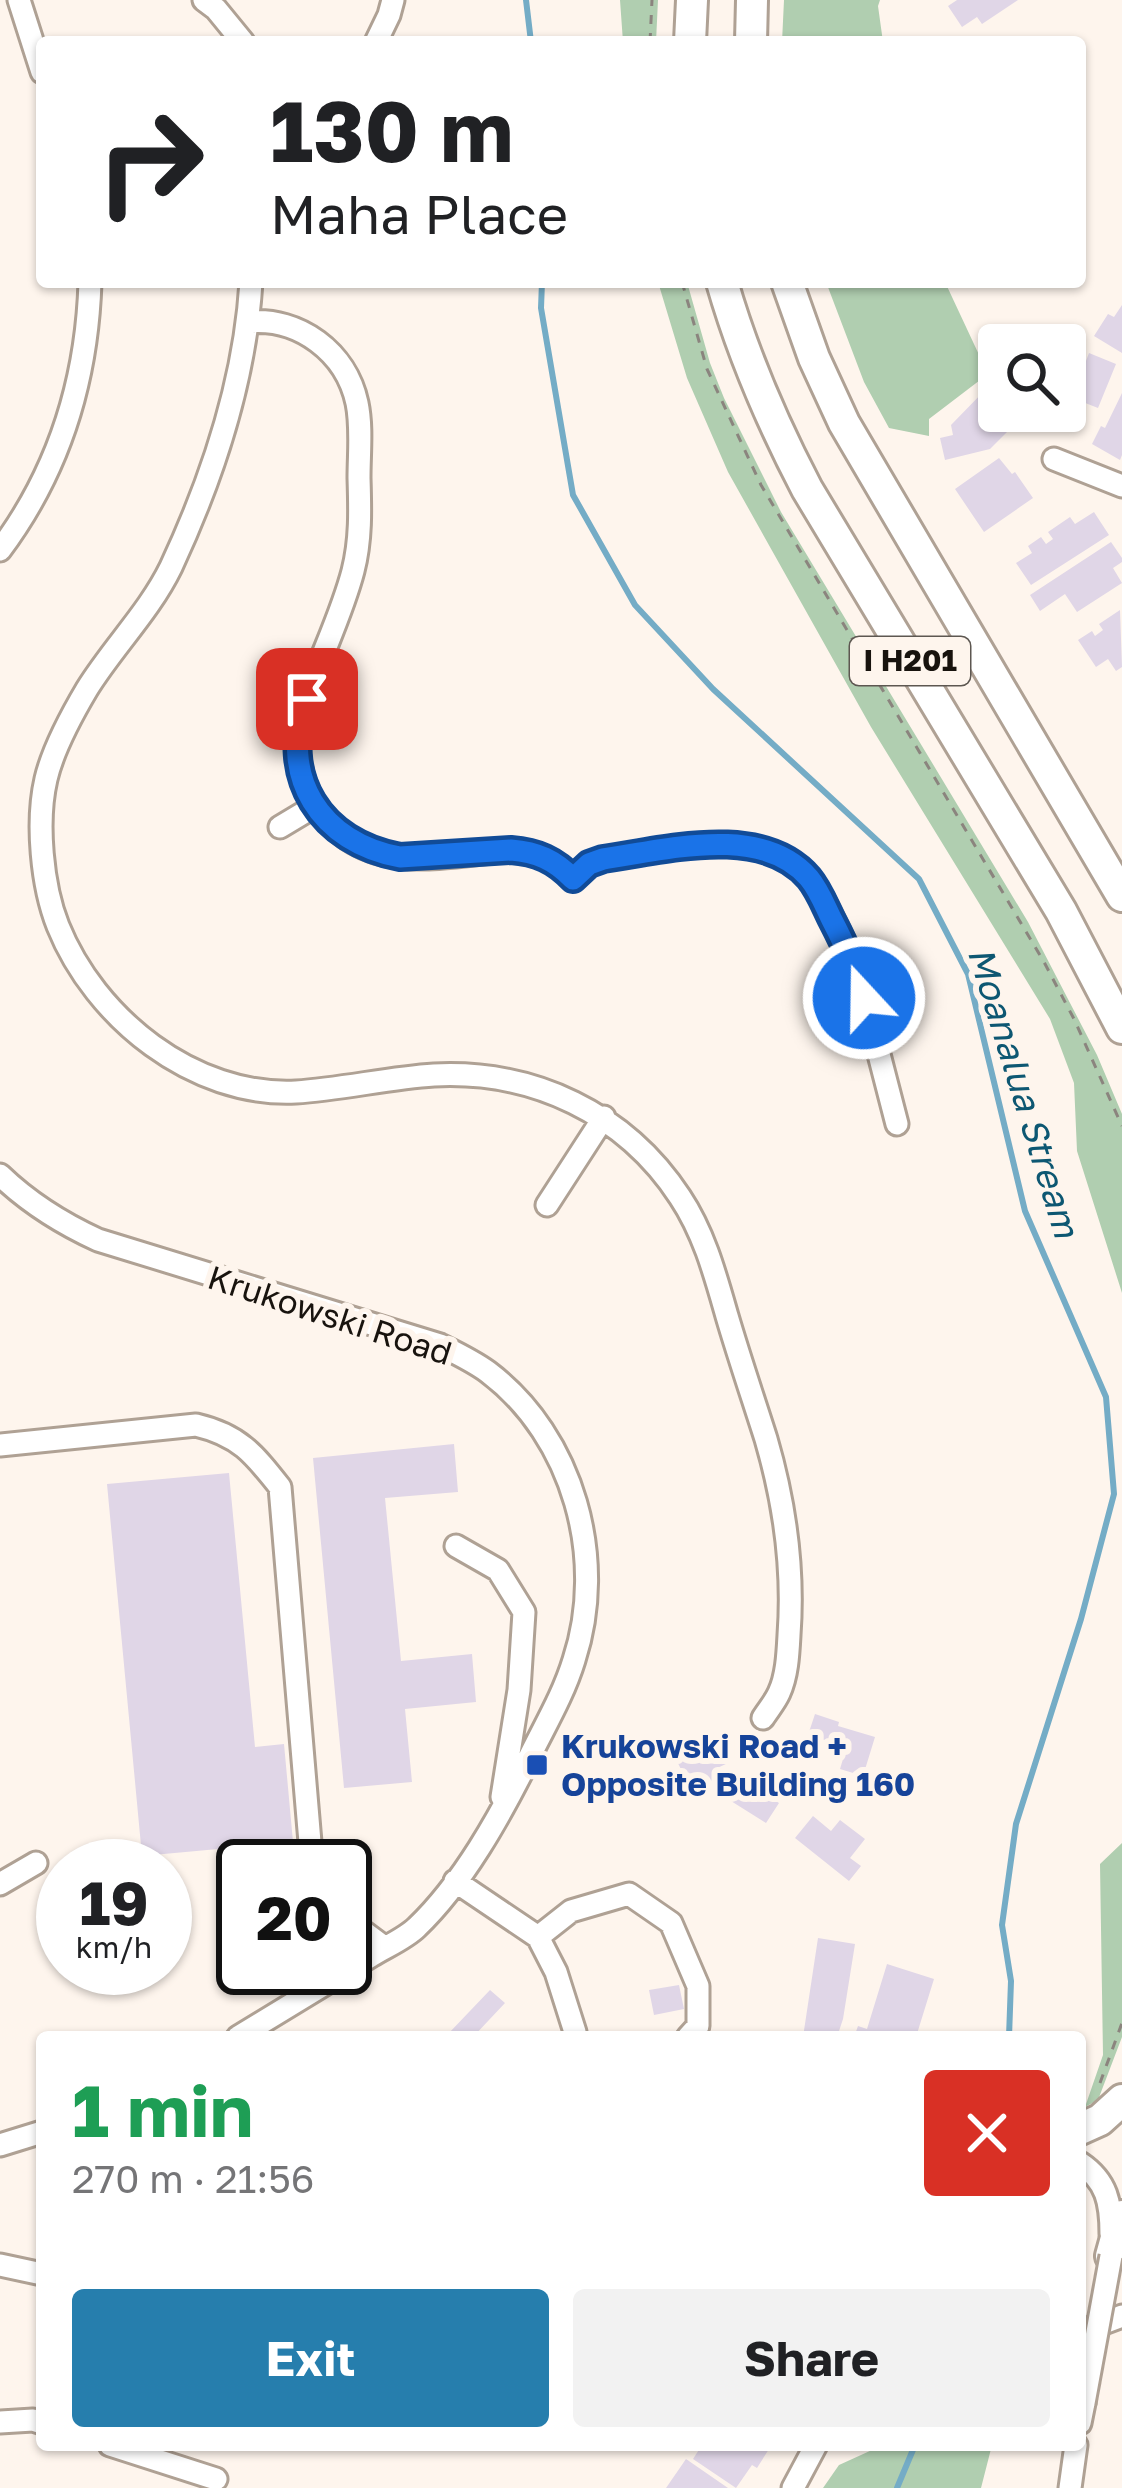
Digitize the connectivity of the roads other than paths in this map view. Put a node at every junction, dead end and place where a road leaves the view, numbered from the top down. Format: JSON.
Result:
{"nodes":[{"id":1,"x":19,"y":0,"type":"edge"},
{"id":2,"x":204,"y":0,"type":"edge"},
{"id":3,"x":393,"y":0,"type":"edge"},
{"id":4,"x":692,"y":0,"type":"edge"},
{"id":5,"x":752,"y":0,"type":"edge"},
{"id":6,"x":0,"y":7,"type":"edge"},
{"id":7,"x":238,"y":36,"type":"edge"},
{"id":8,"x":378,"y":36,"type":"edge"},
{"id":9,"x":690,"y":36,"type":"edge"},
{"id":10,"x":751,"y":36,"type":"edge"},
{"id":11,"x":36,"y":53,"type":"edge"},
{"id":12,"x":90,"y":288,"type":"edge"},
{"id":13,"x":250,"y":288,"type":"edge"},
{"id":14,"x":724,"y":288,"type":"edge"},
{"id":15,"x":789,"y":288,"type":"edge"},
{"id":16,"x":248,"y":322,"type":"junction"},
{"id":17,"x":1054,"y":459,"type":"dead end"},
{"id":18,"x":1122,"y":486,"type":"edge"},
{"id":19,"x":0,"y":550,"type":"edge"},
{"id":20,"x":315,"y":806,"type":"junction"},
{"id":21,"x":280,"y":827,"type":"dead end"},
{"id":22,"x":1122,"y":896,"type":"edge"},
{"id":23,"x":1122,"y":1028,"type":"edge"},
{"id":24,"x":604,"y":1117,"type":"junction"},
{"id":25,"x":897,"y":1124,"type":"dead end"},
{"id":26,"x":0,"y":1175,"type":"edge"},
{"id":27,"x":548,"y":1205,"type":"dead end"},
{"id":28,"x":0,"y":1445,"type":"edge"},
{"id":29,"x":455,"y":1546,"type":"dead end"},
{"id":30,"x":764,"y":1718,"type":"dead end"},
{"id":31,"x":498,"y":1821,"type":"junction"},
{"id":32,"x":310,"y":1839,"type":"edge"},
{"id":33,"x":36,"y":1863,"type":"dead end"},
{"id":34,"x":455,"y":1881,"type":"junction"},
{"id":35,"x":0,"y":1884,"type":"edge"},
{"id":36,"x":538,"y":1936,"type":"junction"},
{"id":37,"x":372,"y":1938,"type":"edge"},
{"id":38,"x":384,"y":1947,"type":"junction"},
{"id":39,"x":248,"y":2031,"type":"edge"},
{"id":40,"x":575,"y":2031,"type":"edge"},
{"id":41,"x":693,"y":2031,"type":"edge"},
{"id":42,"x":1111,"y":2092,"type":"edge"},
{"id":43,"x":1086,"y":2126,"type":"edge"},
{"id":44,"x":36,"y":2134,"type":"edge"},
{"id":45,"x":0,"y":2144,"type":"edge"},
{"id":46,"x":1086,"y":2167,"type":"edge"},
{"id":47,"x":1122,"y":2216,"type":"edge"},
{"id":48,"x":1111,"y":2256,"type":"junction"},
{"id":49,"x":0,"y":2265,"type":"edge"},
{"id":50,"x":36,"y":2273,"type":"edge"},
{"id":51,"x":1122,"y":2316,"type":"edge"},
{"id":52,"x":1086,"y":2330,"type":"edge"},
{"id":53,"x":1086,"y":2391,"type":"edge"},
{"id":54,"x":36,"y":2421,"type":"edge"},
{"id":55,"x":0,"y":2422,"type":"edge"},
{"id":56,"x":129,"y":2451,"type":"edge"},
{"id":57,"x":812,"y":2451,"type":"edge"},
{"id":58,"x":1075,"y":2451,"type":"edge"},
{"id":59,"x":216,"y":2479,"type":"dead end"},
{"id":60,"x":793,"y":2488,"type":"edge"},
{"id":61,"x":1070,"y":2488,"type":"edge"}],
"edges":[{"from":1,"to":6,"type":"street"},
{"from":1,"to":11,"type":"street"},
{"from":2,"to":7,"type":"street"},
{"from":3,"to":8,"type":"street"},
{"from":4,"to":9,"type":"highway"},
{"from":5,"to":10,"type":"highway"},
{"from":12,"to":19,"type":"street"},
{"from":13,"to":16,"type":"street"},
{"from":14,"to":23,"type":"highway","number":"I H201"},
{"from":15,"to":22,"type":"highway","number":"I H201"},
{"from":16,"to":20,"type":"street"},
{"from":16,"to":24,"type":"street"},
{"from":17,"to":18,"type":"street"},
{"from":20,"to":21,"type":"street"},
{"from":20,"to":25,"type":"street"},
{"from":24,"to":27,"type":"street"},
{"from":24,"to":30,"type":"street"},
{"from":26,"to":31,"type":"street","name":"Krukowski Road"},
{"from":28,"to":32,"type":"street"},
{"from":29,"to":31,"type":"street"},
{"from":31,"to":34,"type":"street","name":"Krukowski Road"},
{"from":33,"to":35,"type":"street"},
{"from":34,"to":36,"type":"street"},
{"from":34,"to":38,"type":"street","name":"Krukowski Road"},
{"from":36,"to":40,"type":"street"},
{"from":36,"to":41,"type":"street"},
{"from":37,"to":38,"type":"street"},
{"from":38,"to":39,"type":"street","name":"Krukowski Road"},
{"from":42,"to":43,"type":"highway"},
{"from":44,"to":45,"type":"street"},
{"from":46,"to":48,"type":"street"},
{"from":47,"to":48,"type":"highway"},
{"from":48,"to":53,"type":"street","bridge":true},
{"from":49,"to":50,"type":"street"},
{"from":51,"to":52,"type":"street"},
{"from":54,"to":55,"type":"street"},
{"from":56,"to":59,"type":"street"},
{"from":57,"to":60,"type":"street"},
{"from":58,"to":61,"type":"street"}]}
